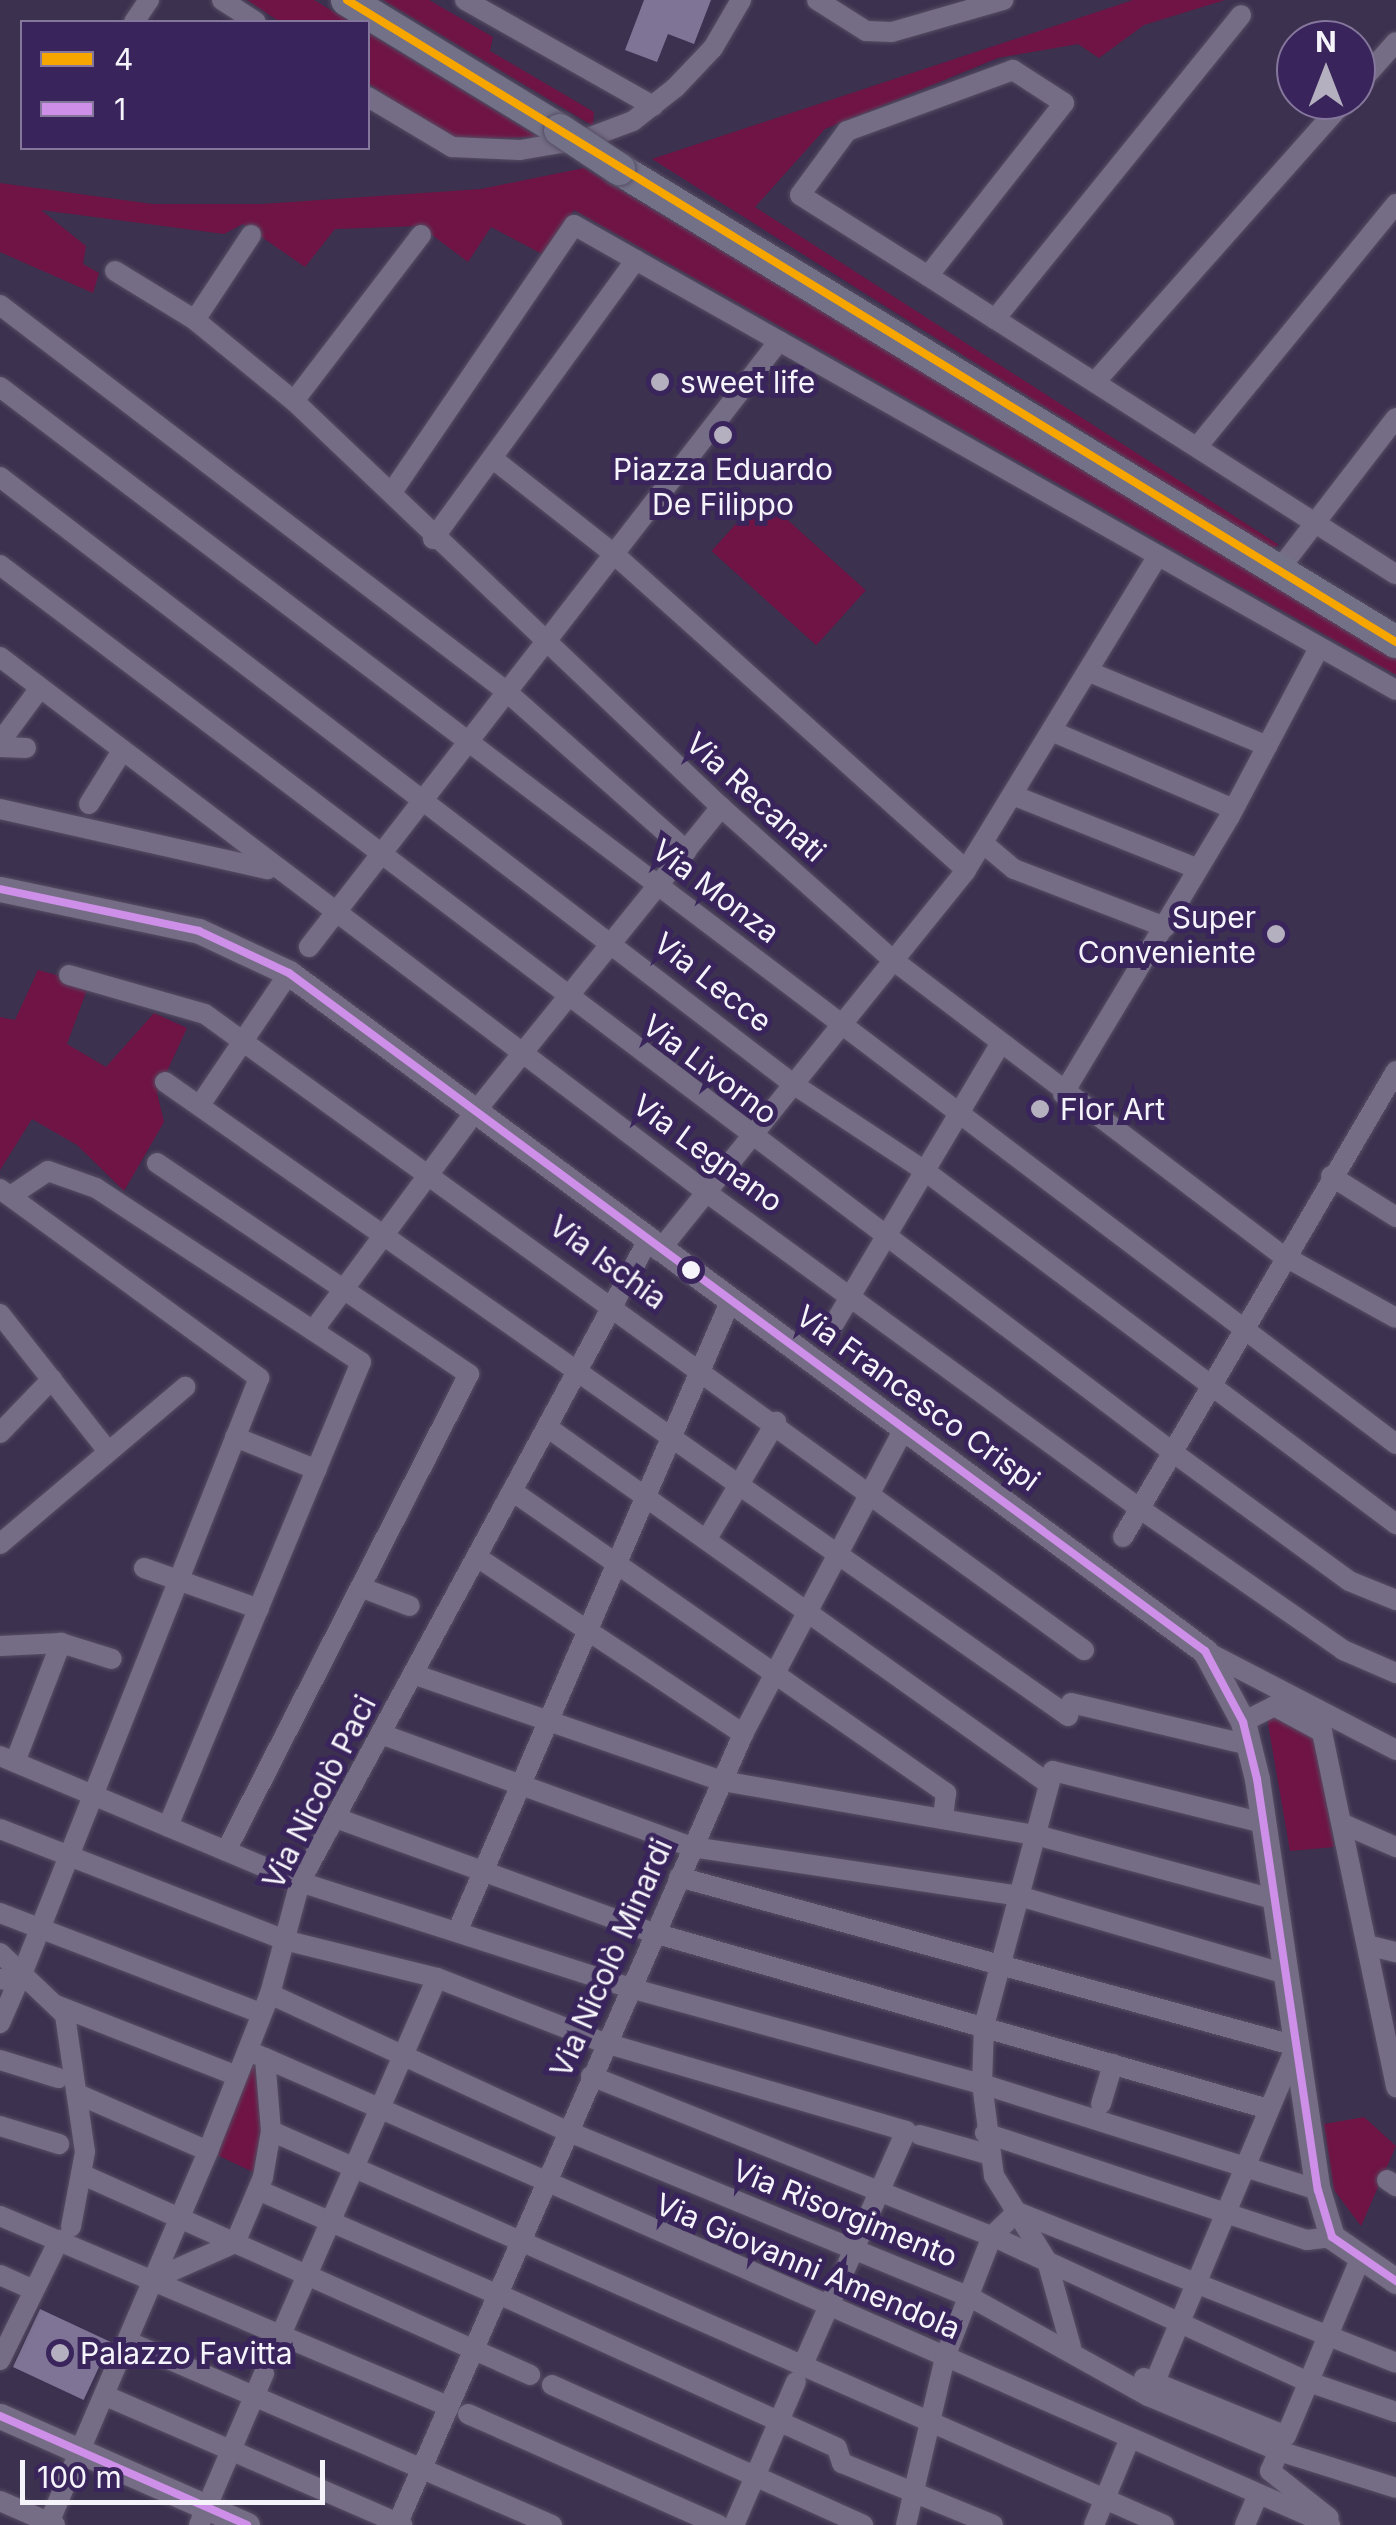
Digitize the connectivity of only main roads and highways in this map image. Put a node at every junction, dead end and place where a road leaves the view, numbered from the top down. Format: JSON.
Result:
{"nodes":[{"id":1,"x":346,"y":0,"type":"edge"},
{"id":2,"x":1396,"y":642,"type":"edge"}],
"edges":[{"from":1,"to":2,"type":"main road","bridge":true}]}
